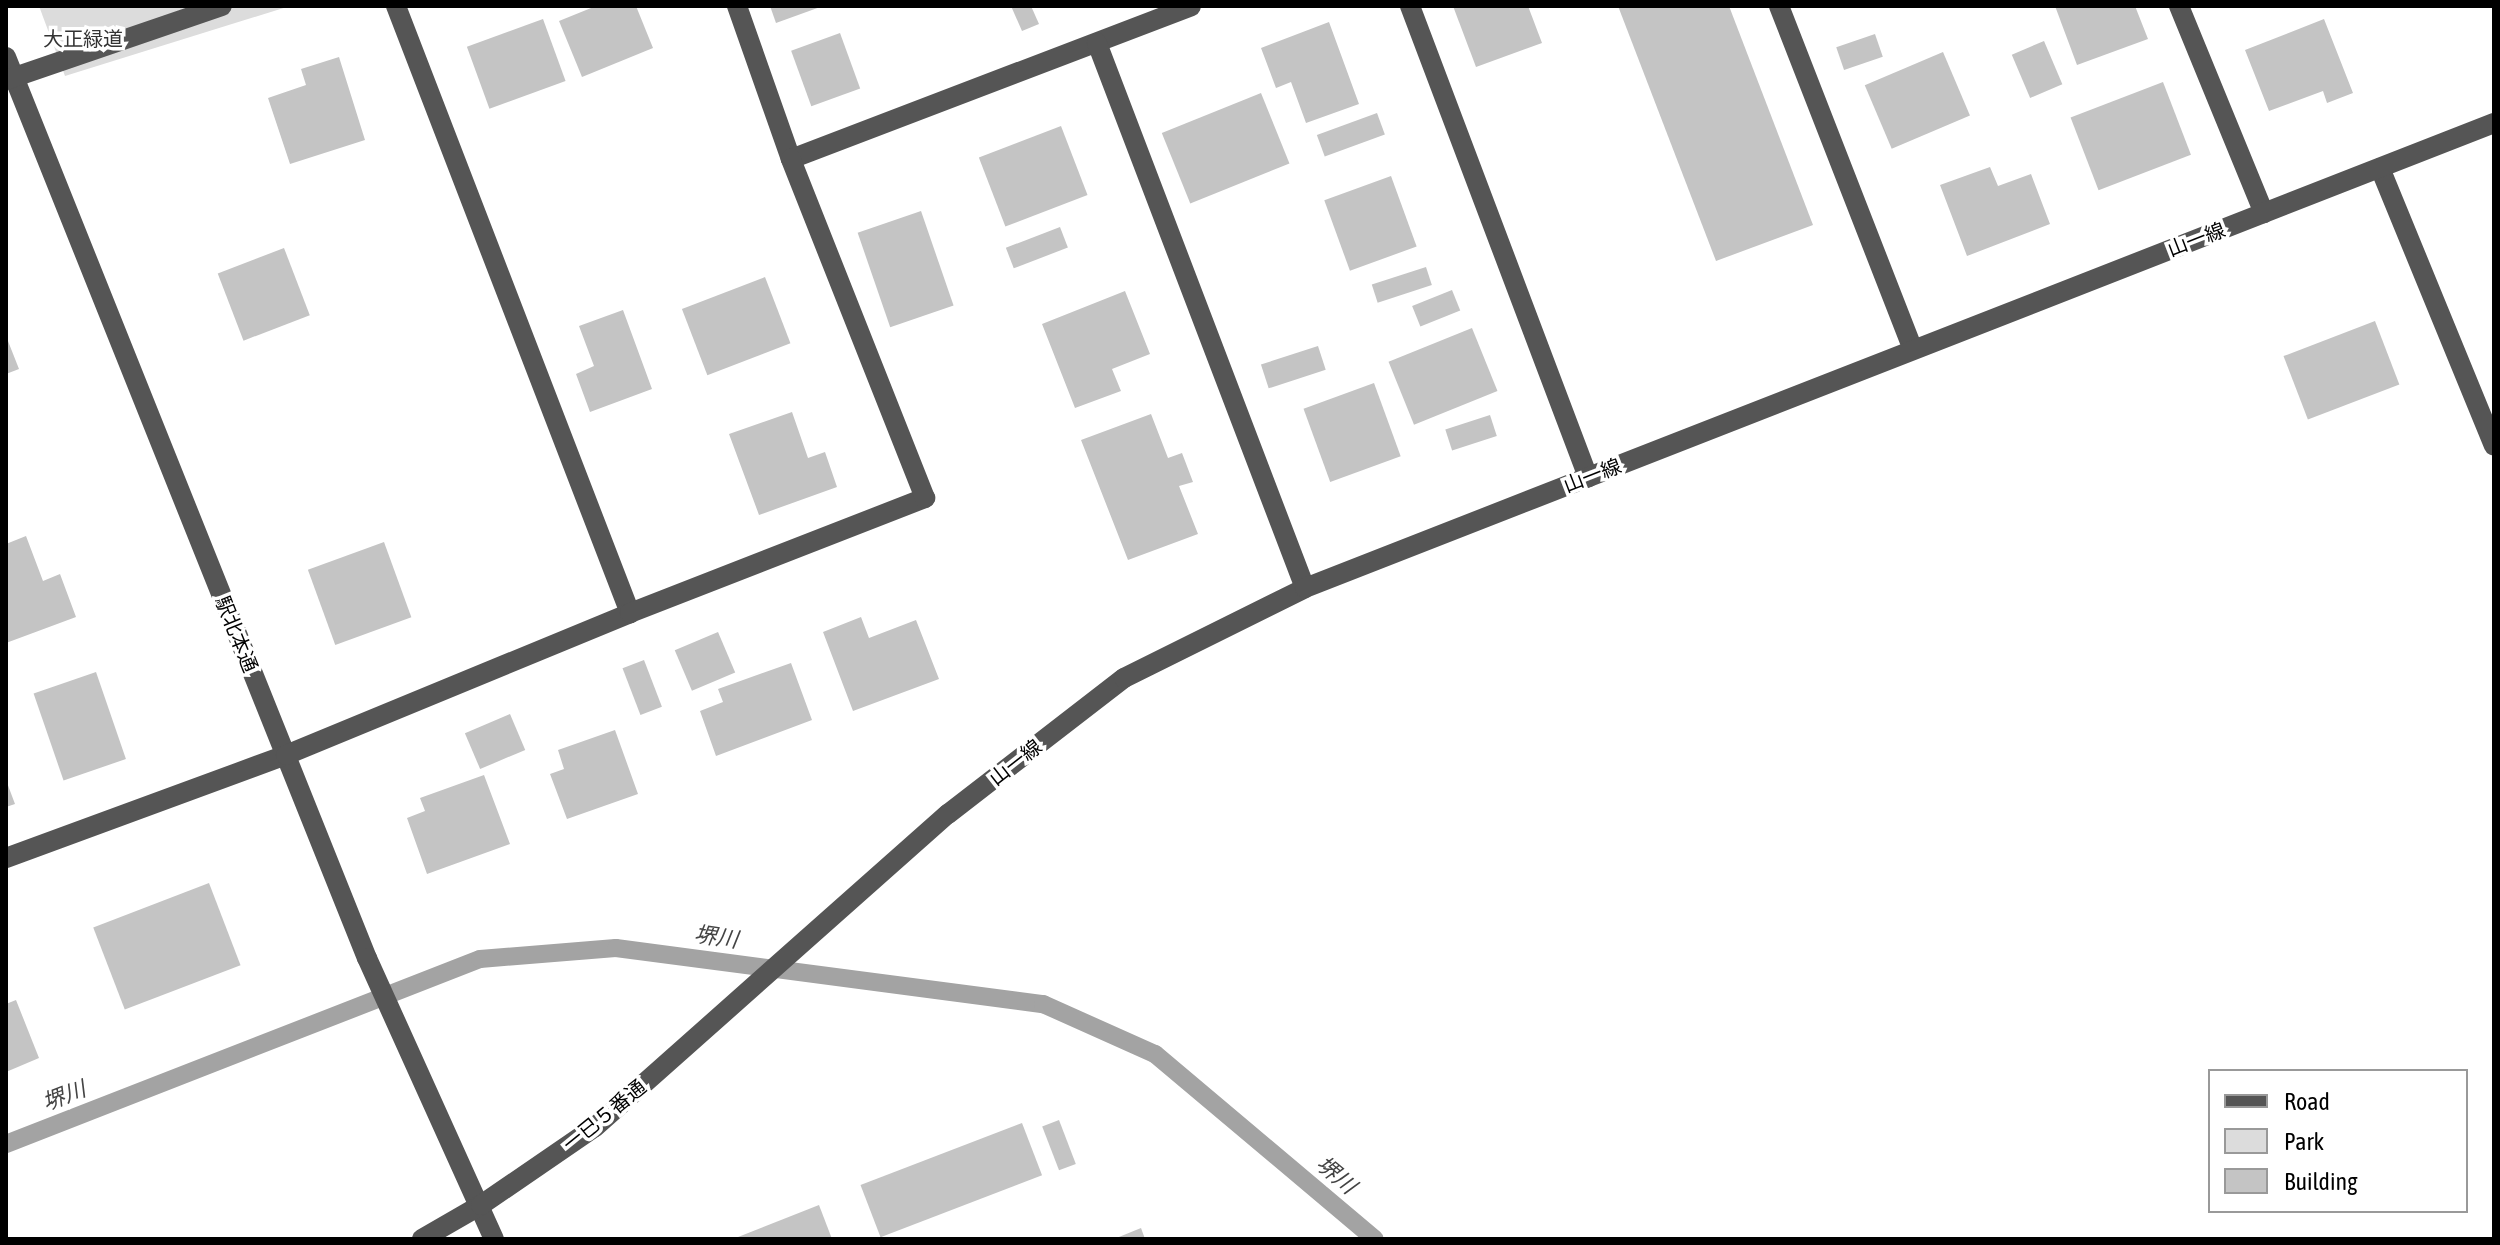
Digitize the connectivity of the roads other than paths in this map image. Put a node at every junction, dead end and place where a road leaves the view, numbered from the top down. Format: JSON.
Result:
{"nodes":[{"id":1,"x":222,"y":6,"type":"edge"},
{"id":2,"x":396,"y":6,"type":"edge"},
{"id":3,"x":737,"y":6,"type":"edge"},
{"id":4,"x":1191,"y":6,"type":"edge"},
{"id":5,"x":1410,"y":6,"type":"edge"},
{"id":6,"x":1779,"y":6,"type":"edge"},
{"id":7,"x":2179,"y":6,"type":"edge"},
{"id":8,"x":1097,"y":43,"type":"junction"},
{"id":9,"x":6,"y":57,"type":"edge"},
{"id":10,"x":10,"y":78,"type":"edge"},
{"id":11,"x":2494,"y":123,"type":"edge"},
{"id":12,"x":791,"y":159,"type":"junction"},
{"id":13,"x":2380,"y":168,"type":"junction"},
{"id":14,"x":2264,"y":213,"type":"junction"},
{"id":15,"x":1913,"y":349,"type":"junction"},
{"id":16,"x":2494,"y":446,"type":"edge"},
{"id":17,"x":1588,"y":477,"type":"junction"},
{"id":18,"x":1305,"y":588,"type":"junction"},
{"id":19,"x":630,"y":613,"type":"junction"},
{"id":20,"x":286,"y":755,"type":"junction"},
{"id":21,"x":6,"y":858,"type":"edge"},
{"id":22,"x":771,"y":970,"type":"joint"},
{"id":23,"x":481,"y":1205,"type":"junction"},
{"id":24,"x":422,"y":1239,"type":"edge"},
{"id":25,"x":494,"y":1239,"type":"edge"}],
"edges":[{"from":1,"to":10,"type":"street"},
{"from":2,"to":19,"type":"street"},
{"from":3,"to":12,"type":"street"},
{"from":4,"to":8,"type":"street"},
{"from":5,"to":17,"type":"street"},
{"from":6,"to":15,"type":"street"},
{"from":7,"to":14,"type":"street"},
{"from":8,"to":12,"type":"street"},
{"from":8,"to":18,"type":"street"},
{"from":9,"to":10,"type":"street","name":"駅北本通"},
{"from":10,"to":20,"type":"street","name":"駅北本通"},
{"from":11,"to":13,"type":"street","name":"山一線"},
{"from":12,"to":19,"type":"street"},
{"from":13,"to":14,"type":"street","name":"山一線"},
{"from":13,"to":16,"type":"street"},
{"from":14,"to":15,"type":"street","name":"山一線"},
{"from":15,"to":17,"type":"street","name":"山一線"},
{"from":17,"to":18,"type":"street","name":"山一線"},
{"from":18,"to":22,"type":"street","name":"山一線"},
{"from":19,"to":20,"type":"street"},
{"from":20,"to":21,"type":"street"},
{"from":20,"to":23,"type":"street","name":"駅北本通"},
{"from":22,"to":23,"type":"street","name":"一已５番通"},
{"from":23,"to":24,"type":"street","name":"一已５番通"},
{"from":23,"to":25,"type":"street","name":"駅北本通"}]}
